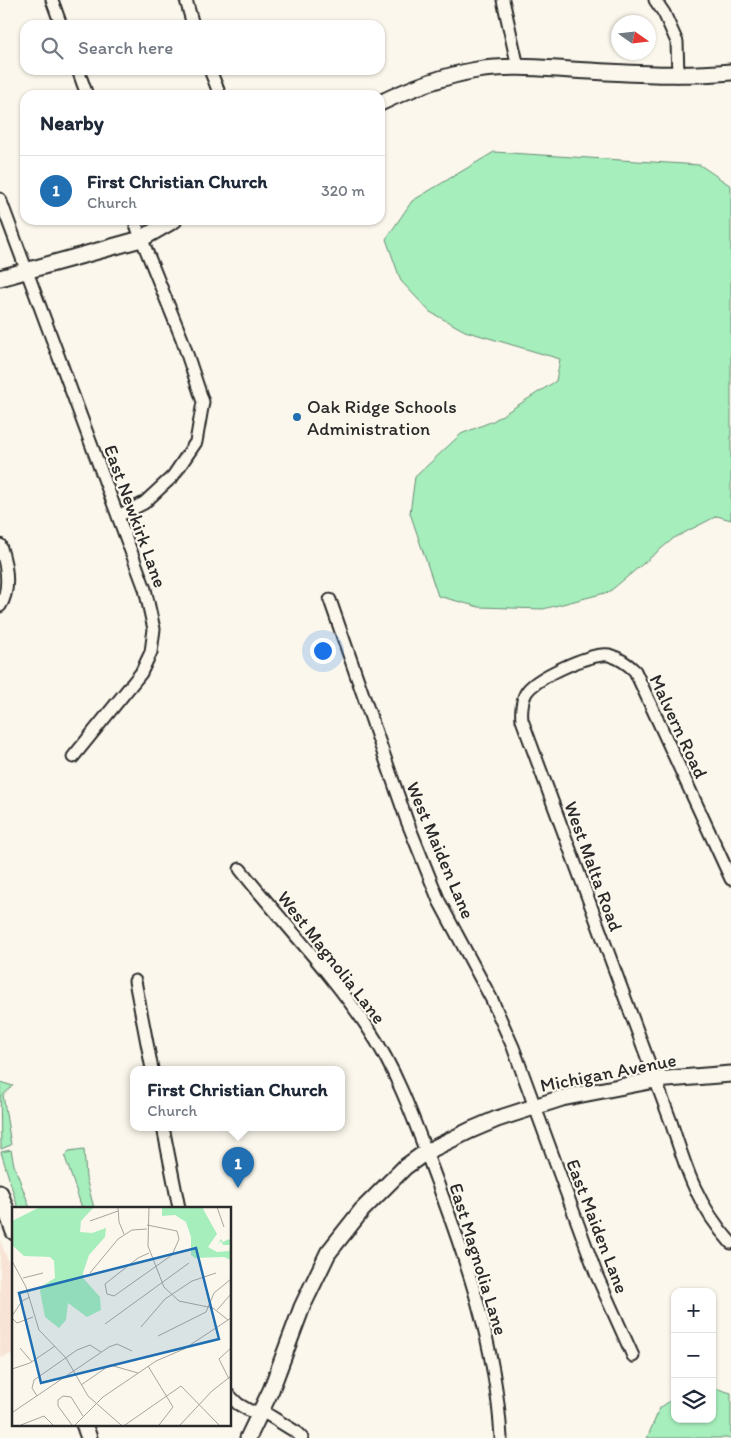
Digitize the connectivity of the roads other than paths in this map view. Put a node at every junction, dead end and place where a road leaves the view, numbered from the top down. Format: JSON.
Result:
{"nodes":[{"id":1,"x":52,"y":0,"type":"edge"},
{"id":2,"x":186,"y":0,"type":"edge"},
{"id":3,"x":502,"y":0,"type":"edge"},
{"id":4,"x":655,"y":0,"type":"edge"},
{"id":5,"x":59,"y":20,"type":"edge"},
{"id":6,"x":192,"y":20,"type":"edge"},
{"id":7,"x":518,"y":67,"type":"junction"},
{"id":8,"x":731,"y":72,"type":"edge"},
{"id":9,"x":80,"y":75,"type":"edge"},
{"id":10,"x":212,"y":75,"type":"edge"},
{"id":11,"x":678,"y":76,"type":"junction"},
{"id":12,"x":85,"y":90,"type":"edge"},
{"id":13,"x":218,"y":90,"type":"edge"},
{"id":14,"x":385,"y":100,"type":"edge"},
{"id":15,"x":0,"y":199,"type":"edge"},
{"id":16,"x":136,"y":225,"type":"edge"},
{"id":17,"x":165,"y":225,"type":"edge"},
{"id":18,"x":141,"y":239,"type":"junction"},
{"id":19,"x":26,"y":272,"type":"junction"},
{"id":20,"x":0,"y":278,"type":"edge"},
{"id":21,"x":118,"y":516,"type":"junction"},
{"id":22,"x":0,"y":544,"type":"edge"},
{"id":23,"x":330,"y":600,"type":"dead end"},
{"id":24,"x":0,"y":606,"type":"edge"},
{"id":25,"x":550,"y":673,"type":"joint"},
{"id":26,"x":73,"y":757,"type":"dead end"},
{"id":27,"x":240,"y":869,"type":"dead end"},
{"id":28,"x":731,"y":879,"type":"edge"},
{"id":29,"x":135,"y":981,"type":"dead end"},
{"id":30,"x":151,"y":1066,"type":"edge"},
{"id":31,"x":731,"y":1074,"type":"edge"},
{"id":32,"x":655,"y":1080,"type":"junction"},
{"id":33,"x":535,"y":1106,"type":"junction"},
{"id":34,"x":164,"y":1131,"type":"edge"},
{"id":35,"x":426,"y":1152,"type":"junction"},
{"id":36,"x":0,"y":1193,"type":"edge"},
{"id":37,"x":179,"y":1207,"type":"edge"},
{"id":38,"x":12,"y":1226,"type":"edge"},
{"id":39,"x":731,"y":1243,"type":"edge"},
{"id":40,"x":634,"y":1356,"type":"dead end"},
{"id":41,"x":231,"y":1397,"type":"edge"},
{"id":42,"x":262,"y":1411,"type":"junction"},
{"id":43,"x":85,"y":1426,"type":"edge"},
{"id":44,"x":89,"y":1438,"type":"edge"},
{"id":45,"x":248,"y":1438,"type":"edge"},
{"id":46,"x":302,"y":1438,"type":"edge"},
{"id":47,"x":501,"y":1438,"type":"edge"}],
"edges":[{"from":1,"to":5,"type":"street"},
{"from":2,"to":6,"type":"street"},
{"from":3,"to":7,"type":"street"},
{"from":4,"to":11,"type":"street"},
{"from":7,"to":11,"type":"street"},
{"from":7,"to":14,"type":"street"},
{"from":8,"to":11,"type":"street"},
{"from":9,"to":12,"type":"street"},
{"from":10,"to":13,"type":"street"},
{"from":15,"to":19,"type":"street","name":"East Newkirk Lane"},
{"from":16,"to":18,"type":"street"},
{"from":17,"to":18,"type":"street"},
{"from":18,"to":19,"type":"street"},
{"from":18,"to":21,"type":"street"},
{"from":19,"to":20,"type":"street"},
{"from":19,"to":21,"type":"street","name":"East Newkirk Lane"},
{"from":21,"to":26,"type":"street","name":"East Newkirk Lane"},
{"from":22,"to":24,"type":"street"},
{"from":23,"to":33,"type":"street","name":"West Maiden Lane"},
{"from":25,"to":28,"type":"street","name":"Malvern Road"},
{"from":25,"to":32,"type":"street","name":"West Malta Road"},
{"from":27,"to":35,"type":"street","name":"West Magnolia Lane"},
{"from":29,"to":30,"type":"street"},
{"from":31,"to":32,"type":"street","name":"Michigan Avenue"},
{"from":32,"to":33,"type":"street","name":"Michigan Avenue"},
{"from":32,"to":39,"type":"street","name":"West Malta Road"},
{"from":33,"to":35,"type":"street","name":"Michigan Avenue"},
{"from":33,"to":40,"type":"street","name":"East Maiden Lane"},
{"from":34,"to":37,"type":"street"},
{"from":35,"to":42,"type":"street","name":"Michigan Avenue"},
{"from":35,"to":47,"type":"street","name":"East Magnolia Lane"},
{"from":36,"to":38,"type":"street"},
{"from":41,"to":42,"type":"street"},
{"from":42,"to":45,"type":"street","name":"Michigan Avenue"},
{"from":42,"to":46,"type":"street"},
{"from":43,"to":44,"type":"street"}]}
